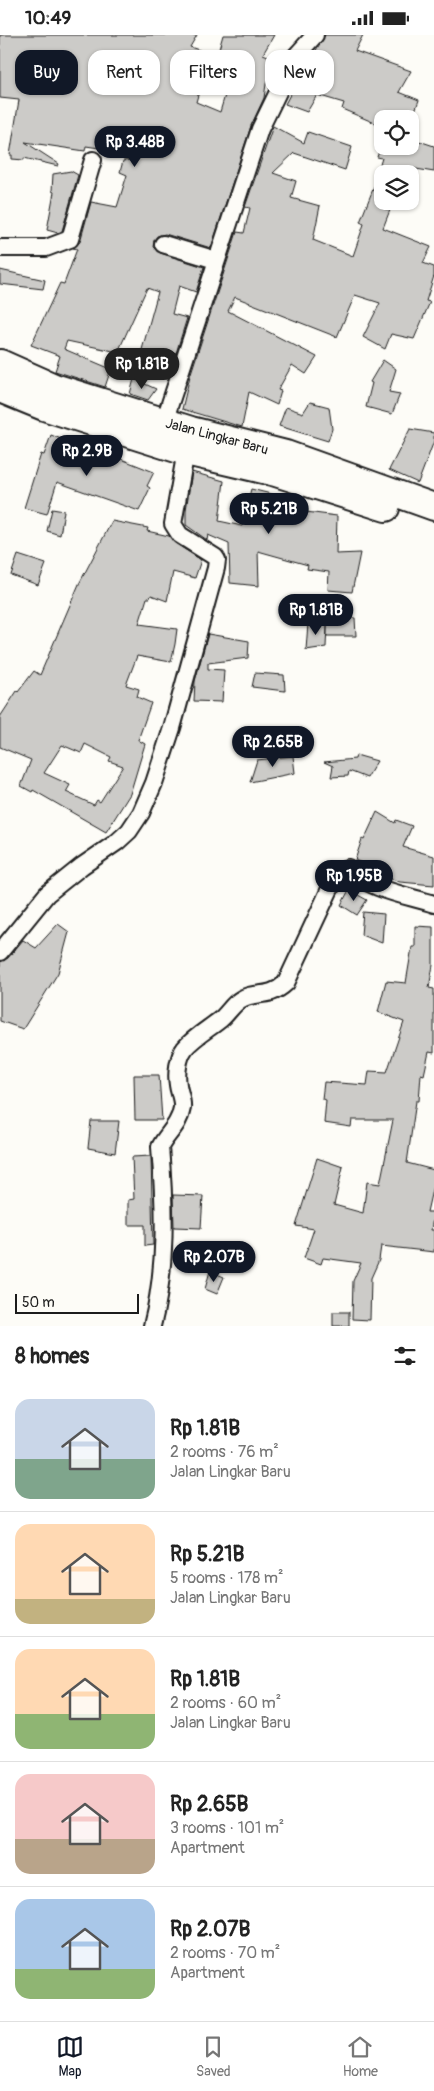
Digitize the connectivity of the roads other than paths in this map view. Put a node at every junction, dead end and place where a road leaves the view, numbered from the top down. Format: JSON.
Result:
{"nodes":[{"id":1,"x":315,"y":35,"type":"edge"},
{"id":2,"x":93,"y":160,"type":"dead end"},
{"id":3,"x":163,"y":244,"type":"dead end"},
{"id":4,"x":0,"y":248,"type":"edge"},
{"id":5,"x":216,"y":261,"type":"junction"},
{"id":6,"x":0,"y":363,"type":"edge"},
{"id":7,"x":0,"y":389,"type":"edge"},
{"id":8,"x":164,"y":422,"type":"junction"},
{"id":9,"x":188,"y":441,"type":"junction"},
{"id":10,"x":434,"y":507,"type":"edge"},
{"id":11,"x":434,"y":525,"type":"edge"},
{"id":12,"x":434,"y":904,"type":"edge"},
{"id":13,"x":0,"y":952,"type":"edge"},
{"id":14,"x":152,"y":1326,"type":"edge"}],
"edges":[{"from":1,"to":5,"type":"street"},
{"from":2,"to":4,"type":"street"},
{"from":3,"to":5,"type":"street"},
{"from":5,"to":8,"type":"street"},
{"from":6,"to":8,"type":"highway","name":"Jalan Lingkar Baru"},
{"from":7,"to":9,"type":"highway","name":"Jalan Lingkar Baru"},
{"from":8,"to":9,"type":"highway","name":"Jalan Lingkar Baru"},
{"from":9,"to":10,"type":"highway","name":"Jalan Lingkar Baru"},
{"from":9,"to":11,"type":"highway","name":"Jalan Lingkar Baru"},
{"from":9,"to":13,"type":"street"},
{"from":12,"to":14,"type":"street"}]}
